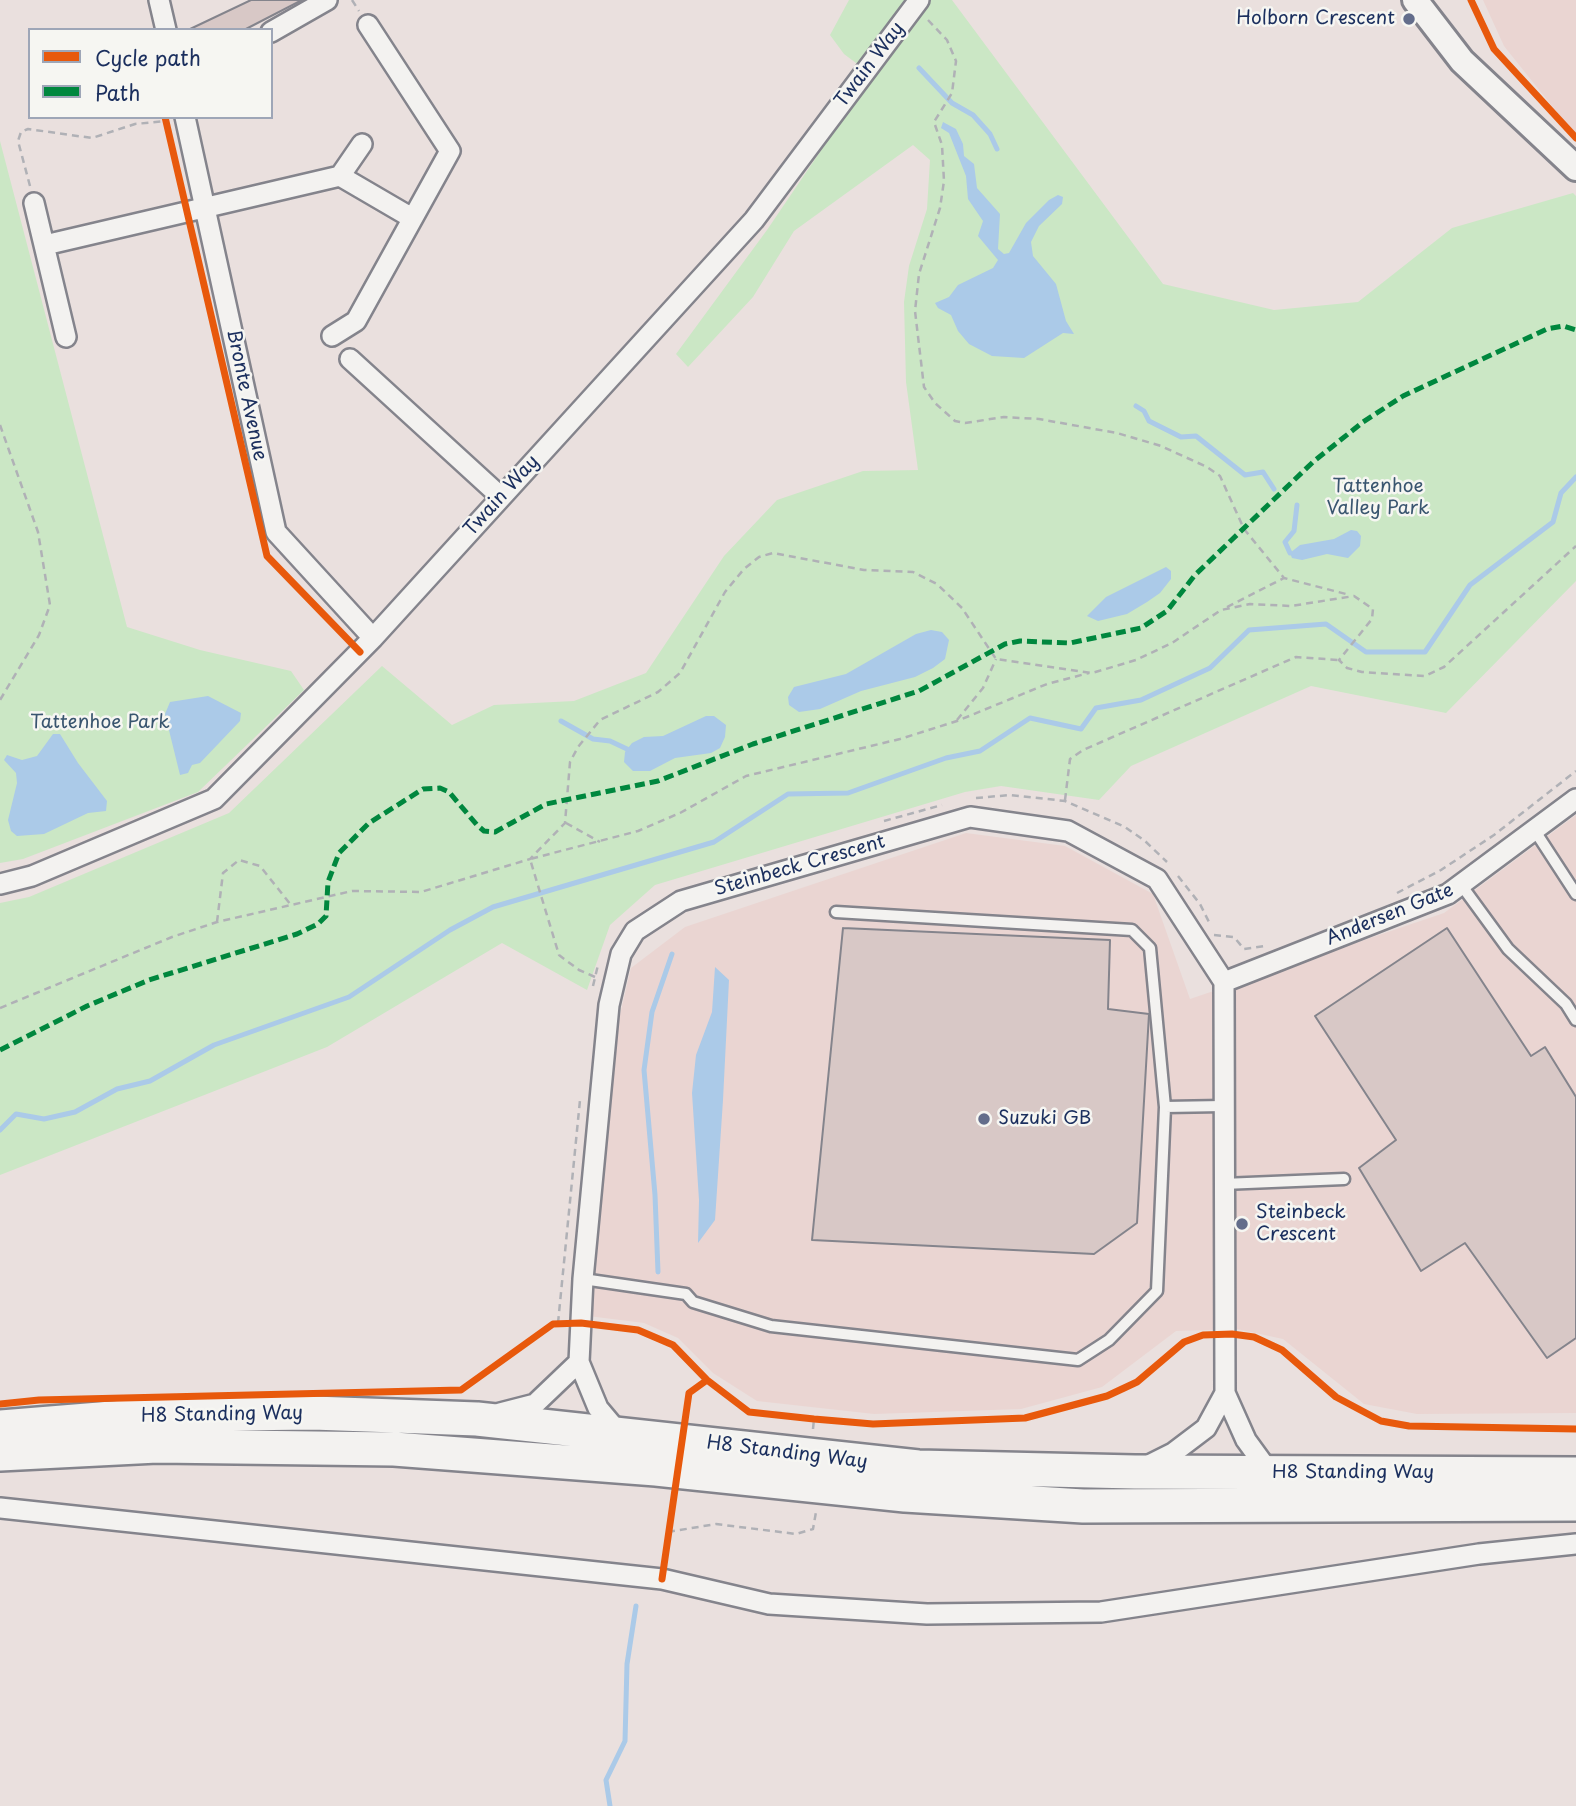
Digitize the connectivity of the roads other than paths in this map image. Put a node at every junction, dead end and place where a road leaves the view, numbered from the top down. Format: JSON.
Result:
{"nodes":[{"id":1,"x":159,"y":0,"type":"edge"},
{"id":2,"x":327,"y":0,"type":"edge"},
{"id":3,"x":1415,"y":0,"type":"edge"},
{"id":4,"x":916,"y":4,"type":"edge"},
{"id":5,"x":368,"y":25,"type":"dead end"},
{"id":6,"x":166,"y":28,"type":"edge"},
{"id":7,"x":273,"y":31,"type":"edge"},
{"id":8,"x":172,"y":119,"type":"edge"},
{"id":9,"x":362,"y":144,"type":"dead end"},
{"id":10,"x":1576,"y":168,"type":"edge"},
{"id":11,"x":340,"y":176,"type":"junction"},
{"id":12,"x":34,"y":203,"type":"road end"},
{"id":13,"x":205,"y":207,"type":"junction"},
{"id":14,"x":412,"y":218,"type":"junction"},
{"id":15,"x":45,"y":245,"type":"junction"},
{"id":16,"x":332,"y":336,"type":"dead end"},
{"id":17,"x":66,"y":337,"type":"dead end"},
{"id":18,"x":350,"y":359,"type":"dead end"},
{"id":19,"x":502,"y":497,"type":"junction"},
{"id":20,"x":373,"y":638,"type":"junction"},
{"id":21,"x":1576,"y":799,"type":"edge"},
{"id":22,"x":1535,"y":831,"type":"junction"},
{"id":23,"x":0,"y":884,"type":"edge"},
{"id":24,"x":1462,"y":886,"type":"junction"},
{"id":25,"x":1576,"y":894,"type":"edge"},
{"id":26,"x":836,"y":912,"type":"dead end"},
{"id":27,"x":1224,"y":982,"type":"junction"},
{"id":28,"x":1576,"y":1020,"type":"edge"},
{"id":29,"x":1223,"y":1106,"type":"junction"},
{"id":30,"x":1165,"y":1107,"type":"junction"},
{"id":31,"x":1344,"y":1179,"type":"dead end"},
{"id":32,"x":1223,"y":1184,"type":"junction"},
{"id":33,"x":583,"y":1279,"type":"junction"},
{"id":34,"x":579,"y":1362,"type":"junction"},
{"id":35,"x":1225,"y":1393,"type":"junction"},
{"id":36,"x":477,"y":1419,"type":"junction"},
{"id":37,"x":0,"y":1427,"type":"edge"},
{"id":38,"x":619,"y":1433,"type":"junction"},
{"id":39,"x":658,"y":1453,"type":"junction"},
{"id":40,"x":0,"y":1454,"type":"edge"},
{"id":41,"x":712,"y":1459,"type":"junction"},
{"id":42,"x":1135,"y":1472,"type":"junction"},
{"id":43,"x":1270,"y":1473,"type":"junction"},
{"id":44,"x":1576,"y":1474,"type":"edge"},
{"id":45,"x":1576,"y":1504,"type":"edge"},
{"id":46,"x":0,"y":1508,"type":"edge"},
{"id":47,"x":1576,"y":1544,"type":"edge"}],
"edges":[{"from":1,"to":6,"type":"street"},
{"from":2,"to":7,"type":"street"},
{"from":3,"to":10,"type":"street"},
{"from":4,"to":19,"type":"street","name":"Twain Way"},
{"from":5,"to":14,"type":"street"},
{"from":8,"to":13,"type":"street","name":"Bronte Avenue"},
{"from":9,"to":11,"type":"street"},
{"from":11,"to":13,"type":"street"},
{"from":11,"to":14,"type":"street"},
{"from":12,"to":15,"type":"street"},
{"from":13,"to":15,"type":"street"},
{"from":13,"to":20,"type":"street","name":"Bronte Avenue"},
{"from":14,"to":16,"type":"street"},
{"from":15,"to":17,"type":"street"},
{"from":18,"to":19,"type":"street"},
{"from":19,"to":20,"type":"street","name":"Twain Way"},
{"from":20,"to":23,"type":"street","name":"Twain Way"},
{"from":21,"to":22,"type":"street","name":"Andersen Gate"},
{"from":22,"to":24,"type":"street","name":"Andersen Gate"},
{"from":22,"to":25,"type":"lane"},
{"from":24,"to":27,"type":"street","name":"Andersen Gate"},
{"from":24,"to":28,"type":"lane"},
{"from":26,"to":30,"type":"lane"},
{"from":27,"to":29,"type":"street"},
{"from":27,"to":33,"type":"street","name":"Steinbeck Crescent"},
{"from":29,"to":30,"type":"lane"},
{"from":29,"to":32,"type":"street"},
{"from":30,"to":33,"type":"lane"},
{"from":31,"to":32,"type":"lane"},
{"from":32,"to":35,"type":"street"},
{"from":33,"to":34,"type":"street","name":"Steinbeck Crescent"},
{"from":34,"to":36,"type":"street"},
{"from":34,"to":38,"type":"street","name":"Steinbeck Crescent"},
{"from":35,"to":42,"type":"street"},
{"from":35,"to":43,"type":"street"},
{"from":36,"to":37,"type":"highway","name":"H8 Standing Way"},
{"from":36,"to":38,"type":"highway","name":"H8 Standing Way"},
{"from":38,"to":39,"type":"highway","name":"H8 Standing Way"},
{"from":39,"to":40,"type":"highway","name":"H8 Standing Way"},
{"from":39,"to":41,"type":"highway","name":"H8 Standing Way"},
{"from":41,"to":42,"type":"highway","name":"H8 Standing Way"},
{"from":41,"to":45,"type":"highway","name":"H8 Standing Way"},
{"from":42,"to":43,"type":"highway","name":"H8 Standing Way"},
{"from":43,"to":44,"type":"highway","name":"H8 Standing Way"},
{"from":46,"to":47,"type":"street"}]}
